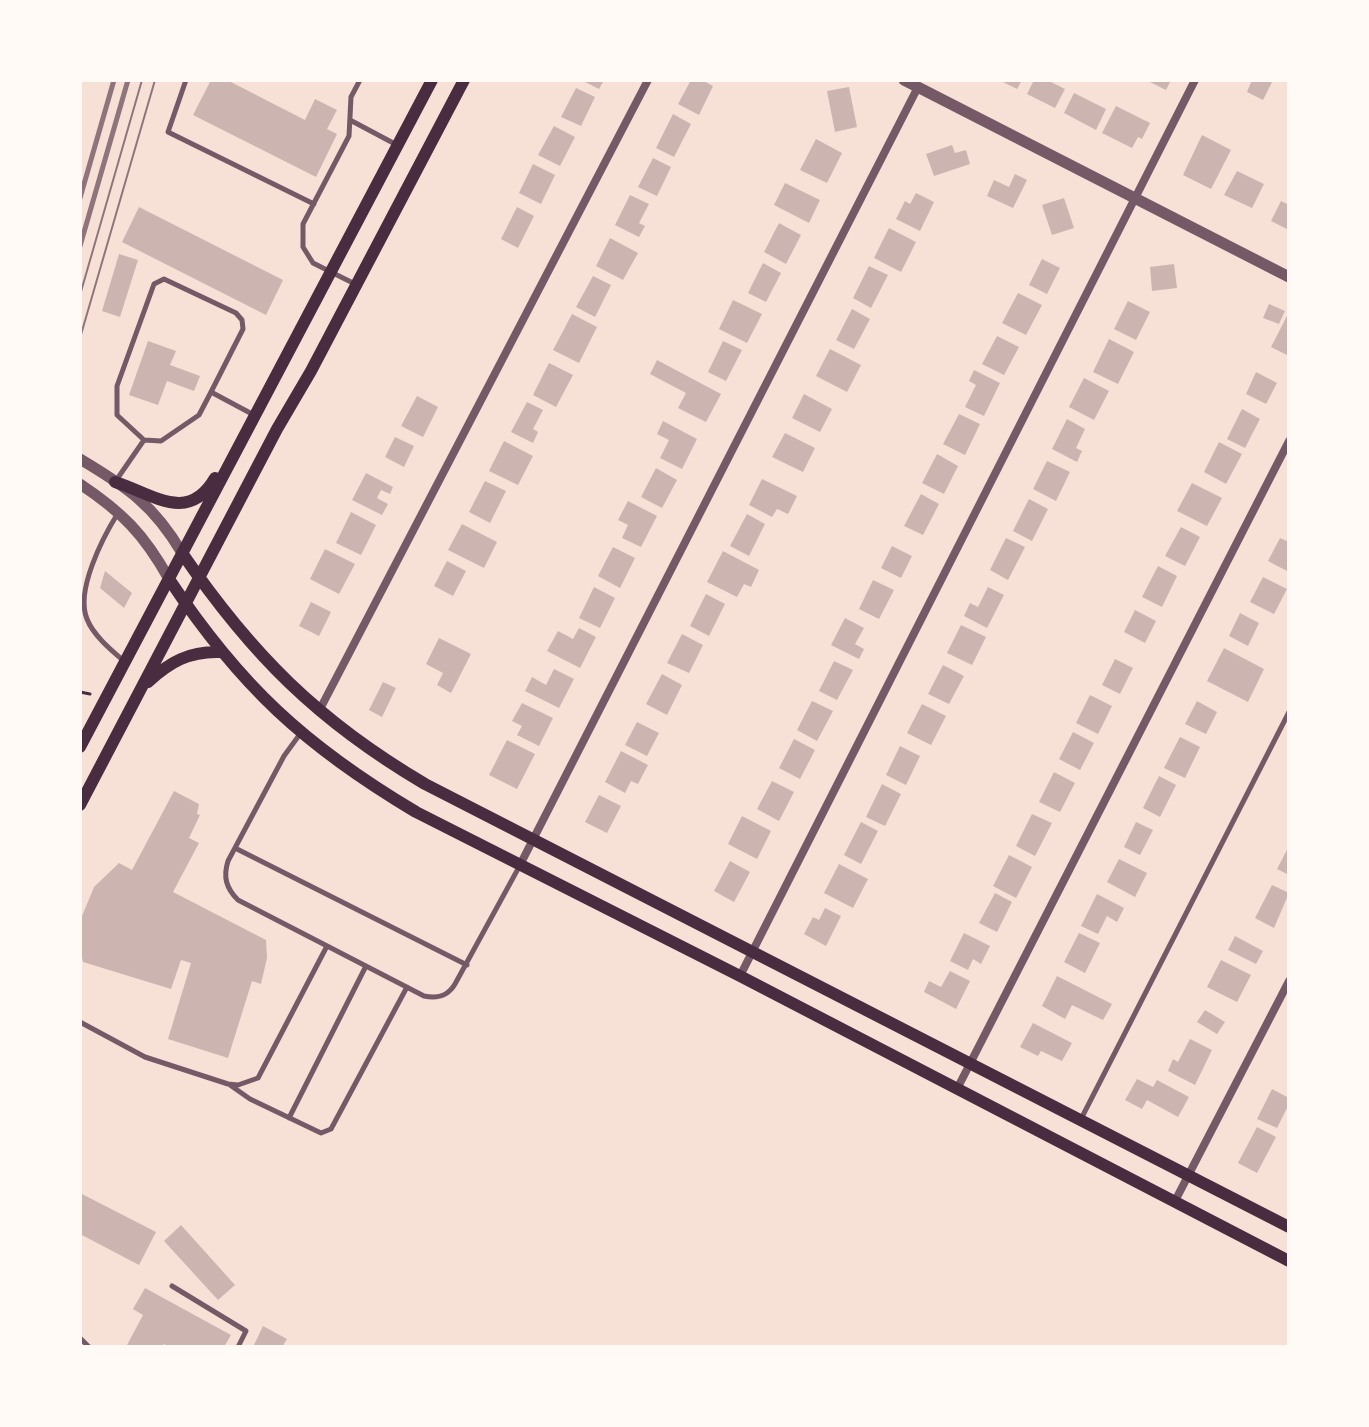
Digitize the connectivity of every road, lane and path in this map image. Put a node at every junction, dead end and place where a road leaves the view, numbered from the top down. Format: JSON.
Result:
{"nodes":[{"id":1,"x":186,"y":80,"type":"edge"},
{"id":2,"x":360,"y":80,"type":"edge"},
{"id":3,"x":432,"y":80,"type":"edge"},
{"id":4,"x":464,"y":80,"type":"edge"},
{"id":5,"x":648,"y":80,"type":"edge"},
{"id":6,"x":904,"y":80,"type":"edge"},
{"id":7,"x":1195,"y":80,"type":"edge"},
{"id":8,"x":918,"y":87,"type":"junction"},
{"id":9,"x":350,"y":120,"type":"junction"},
{"id":10,"x":398,"y":145,"type":"junction"},
{"id":11,"x":1135,"y":197,"type":"junction"},
{"id":12,"x":314,"y":204,"type":"junction"},
{"id":13,"x":331,"y":272,"type":"junction"},
{"id":14,"x":1289,"y":277,"type":"edge"},
{"id":15,"x":357,"y":285,"type":"junction"},
{"id":16,"x":211,"y":392,"type":"junction"},
{"id":17,"x":255,"y":415,"type":"junction"},
{"id":18,"x":144,"y":440,"type":"junction"},
{"id":19,"x":1289,"y":441,"type":"edge"},
{"id":20,"x":80,"y":459,"type":"edge"},
{"id":21,"x":115,"y":482,"type":"junction"},
{"id":22,"x":80,"y":484,"type":"edge"},
{"id":23,"x":119,"y":512,"type":"junction"},
{"id":24,"x":182,"y":553,"type":"junction"},
{"id":25,"x":199,"y":578,"type":"junction"},
{"id":26,"x":169,"y":579,"type":"junction"},
{"id":27,"x":185,"y":604,"type":"junction"},
{"id":28,"x":220,"y":652,"type":"junction"},
{"id":29,"x":125,"y":661,"type":"junction"},
{"id":30,"x":140,"y":690,"type":"junction"},
{"id":31,"x":80,"y":692,"type":"edge"},
{"id":32,"x":90,"y":694,"type":"dead end"},
{"id":33,"x":319,"y":711,"type":"junction"},
{"id":34,"x":1289,"y":712,"type":"edge"},
{"id":35,"x":300,"y":733,"type":"junction"},
{"id":36,"x":80,"y":747,"type":"edge"},
{"id":37,"x":80,"y":805,"type":"edge"},
{"id":38,"x":533,"y":839,"type":"junction"},
{"id":39,"x":235,"y":848,"type":"junction"},
{"id":40,"x":521,"y":863,"type":"junction"},
{"id":41,"x":327,"y":946,"type":"junction"},
{"id":42,"x":753,"y":953,"type":"junction"},
{"id":43,"x":467,"y":965,"type":"junction"},
{"id":44,"x":366,"y":966,"type":"junction"},
{"id":45,"x":740,"y":976,"type":"junction"},
{"id":46,"x":1289,"y":981,"type":"edge"},
{"id":47,"x":407,"y":987,"type":"junction"},
{"id":48,"x":80,"y":1022,"type":"edge"},
{"id":49,"x":971,"y":1063,"type":"junction"},
{"id":50,"x":228,"y":1084,"type":"junction"},
{"id":51,"x":957,"y":1089,"type":"junction"},
{"id":52,"x":289,"y":1118,"type":"junction"},
{"id":53,"x":1081,"y":1119,"type":"junction"},
{"id":54,"x":1190,"y":1174,"type":"junction"},
{"id":55,"x":1175,"y":1201,"type":"junction"},
{"id":56,"x":1289,"y":1227,"type":"edge"},
{"id":57,"x":1289,"y":1261,"type":"edge"},
{"id":58,"x":172,"y":1286,"type":"dead end"},
{"id":59,"x":80,"y":1338,"type":"edge"},
{"id":60,"x":89,"y":1347,"type":"edge"},
{"id":61,"x":238,"y":1347,"type":"edge"}],
"edges":[{"from":1,"to":12,"type":"lane"},
{"from":2,"to":9,"type":"lane"},
{"from":3,"to":10,"type":"main road"},
{"from":4,"to":15,"type":"main road"},
{"from":5,"to":33,"type":"street"},
{"from":6,"to":8,"type":"street"},
{"from":7,"to":11,"type":"street"},
{"from":8,"to":11,"type":"street"},
{"from":8,"to":38,"type":"street"},
{"from":9,"to":10,"type":"lane"},
{"from":9,"to":12,"type":"lane"},
{"from":10,"to":13,"type":"main road"},
{"from":11,"to":14,"type":"street"},
{"from":11,"to":42,"type":"street"},
{"from":12,"to":13,"type":"lane"},
{"from":13,"to":15,"type":"lane"},
{"from":13,"to":17,"type":"main road"},
{"from":15,"to":25,"type":"main road"},
{"from":16,"to":17,"type":"lane"},
{"from":16,"to":18,"type":"lane"},
{"from":16,"to":18,"type":"lane"},
{"from":17,"to":21,"type":"main road"},
{"from":17,"to":24,"type":"main road"},
{"from":18,"to":21,"type":"lane"},
{"from":19,"to":49,"type":"street"},
{"from":20,"to":21,"type":"street"},
{"from":21,"to":24,"type":"street"},
{"from":22,"to":23,"type":"street"},
{"from":23,"to":26,"type":"street"},
{"from":23,"to":29,"type":"lane"},
{"from":24,"to":25,"type":"main road"},
{"from":24,"to":26,"type":"main road"},
{"from":25,"to":27,"type":"main road"},
{"from":25,"to":33,"type":"main road"},
{"from":26,"to":27,"type":"main road"},
{"from":26,"to":29,"type":"main road"},
{"from":27,"to":28,"type":"main road"},
{"from":27,"to":30,"type":"main road"},
{"from":28,"to":30,"type":"main road"},
{"from":28,"to":35,"type":"main road"},
{"from":29,"to":36,"type":"main road"},
{"from":30,"to":37,"type":"main road"},
{"from":31,"to":32,"type":"path"},
{"from":33,"to":38,"type":"main road"},
{"from":34,"to":53,"type":"lane"},
{"from":35,"to":39,"type":"lane"},
{"from":35,"to":40,"type":"main road"},
{"from":38,"to":40,"type":"street"},
{"from":38,"to":42,"type":"main road"},
{"from":39,"to":41,"type":"lane"},
{"from":39,"to":43,"type":"lane"},
{"from":40,"to":43,"type":"lane"},
{"from":40,"to":45,"type":"main road"},
{"from":41,"to":44,"type":"lane"},
{"from":41,"to":50,"type":"lane"},
{"from":42,"to":45,"type":"street"},
{"from":42,"to":49,"type":"main road"},
{"from":43,"to":47,"type":"lane"},
{"from":44,"to":47,"type":"lane"},
{"from":44,"to":52,"type":"lane"},
{"from":45,"to":51,"type":"main road"},
{"from":46,"to":54,"type":"street"},
{"from":47,"to":52,"type":"lane"},
{"from":48,"to":50,"type":"lane"},
{"from":49,"to":51,"type":"street"},
{"from":49,"to":53,"type":"main road"},
{"from":50,"to":52,"type":"lane"},
{"from":51,"to":55,"type":"main road"},
{"from":53,"to":54,"type":"main road"},
{"from":54,"to":55,"type":"street"},
{"from":54,"to":56,"type":"main road"},
{"from":55,"to":57,"type":"main road"},
{"from":58,"to":61,"type":"lane"},
{"from":59,"to":60,"type":"lane"}]}
